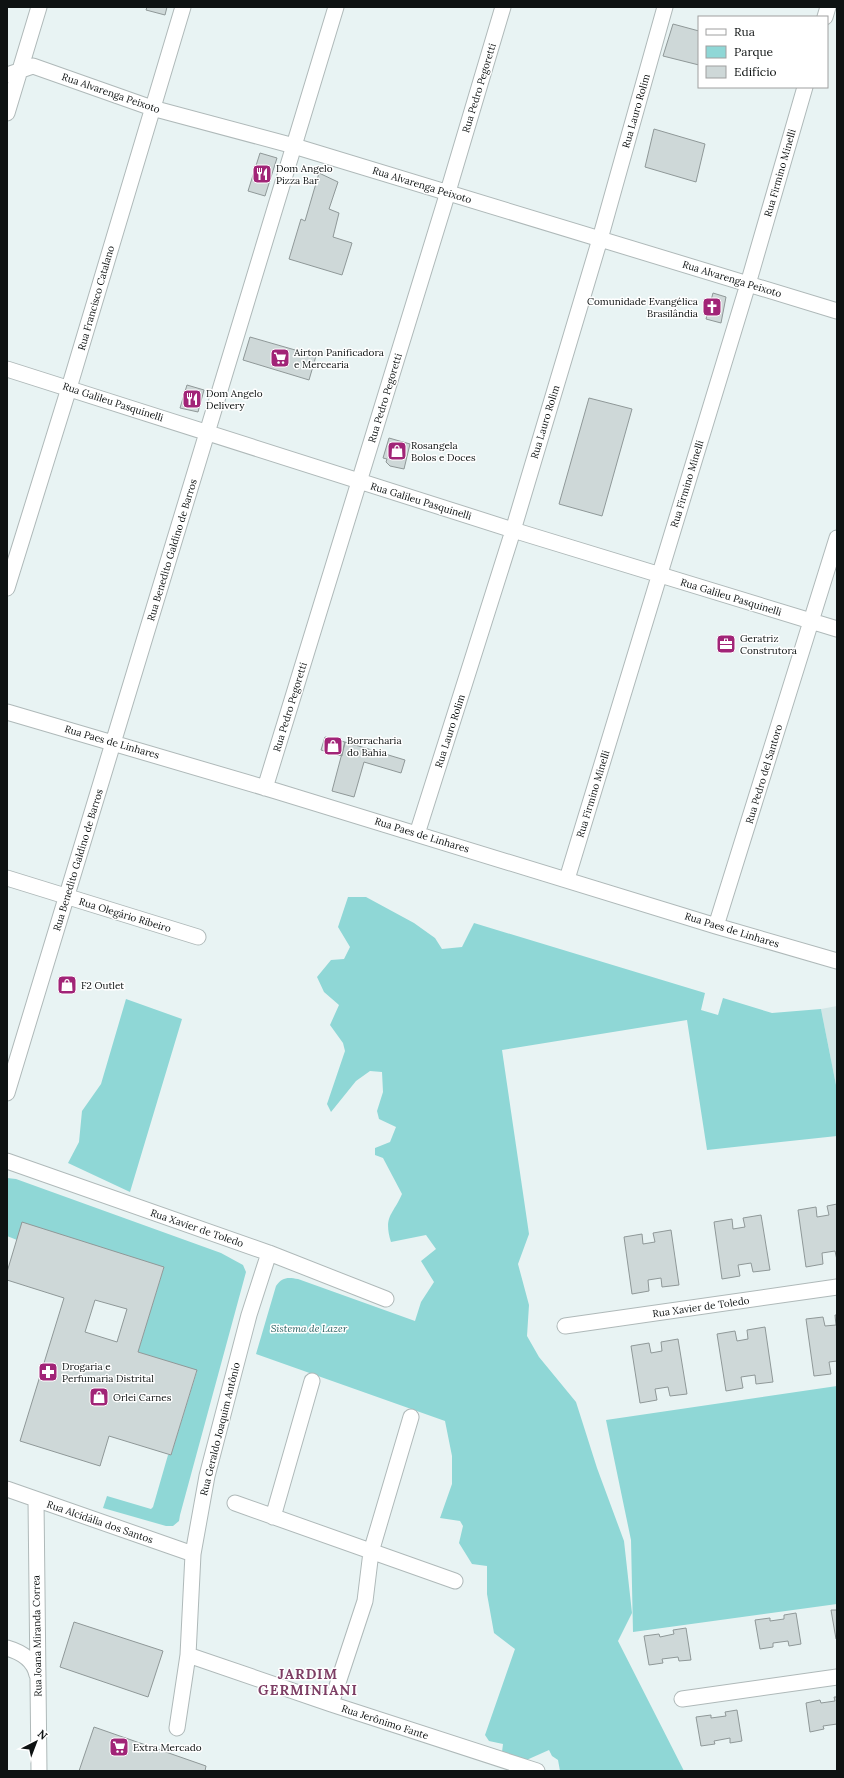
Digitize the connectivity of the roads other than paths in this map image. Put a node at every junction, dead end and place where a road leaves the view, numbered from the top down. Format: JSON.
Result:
{"nodes":[{"id":1,"x":39,"y":7,"type":"edge"},
{"id":2,"x":183,"y":7,"type":"edge"},
{"id":3,"x":336,"y":7,"type":"edge"},
{"id":4,"x":503,"y":7,"type":"edge"},
{"id":5,"x":665,"y":7,"type":"edge"},
{"id":6,"x":13,"y":73,"type":"edge"},
{"id":7,"x":805,"y":88,"type":"edge"},
{"id":8,"x":152,"y":108,"type":"junction"},
{"id":9,"x":7,"y":113,"type":"edge"},
{"id":10,"x":294,"y":146,"type":"junction"},
{"id":11,"x":448,"y":193,"type":"junction"},
{"id":12,"x":600,"y":239,"type":"junction"},
{"id":13,"x":748,"y":284,"type":"junction"},
{"id":14,"x":837,"y":311,"type":"edge"},
{"id":15,"x":7,"y":369,"type":"edge"},
{"id":16,"x":69,"y":388,"type":"junction"},
{"id":17,"x":207,"y":432,"type":"junction"},
{"id":18,"x":360,"y":482,"type":"junction"},
{"id":19,"x":513,"y":530,"type":"junction"},
{"id":20,"x":837,"y":538,"type":"edge"},
{"id":21,"x":660,"y":576,"type":"junction"},
{"id":22,"x":7,"y":588,"type":"edge"},
{"id":23,"x":812,"y":621,"type":"junction"},
{"id":24,"x":837,"y":629,"type":"edge"},
{"id":25,"x":7,"y":712,"type":"edge"},
{"id":26,"x":113,"y":742,"type":"junction"},
{"id":27,"x":265,"y":788,"type":"junction"},
{"id":28,"x":417,"y":834,"type":"junction"},
{"id":29,"x":7,"y":878,"type":"edge"},
{"id":30,"x":567,"y":879,"type":"junction"},
{"id":31,"x":67,"y":896,"type":"junction"},
{"id":32,"x":716,"y":926,"type":"junction"},
{"id":33,"x":198,"y":937,"type":"dead end"},
{"id":34,"x":837,"y":961,"type":"edge"},
{"id":35,"x":7,"y":1093,"type":"edge"},
{"id":36,"x":7,"y":1161,"type":"edge"},
{"id":37,"x":269,"y":1253,"type":"junction"},
{"id":38,"x":837,"y":1287,"type":"edge"},
{"id":39,"x":386,"y":1299,"type":"dead end"},
{"id":40,"x":565,"y":1326,"type":"dead end"},
{"id":41,"x":312,"y":1381,"type":"dead end"},
{"id":42,"x":411,"y":1417,"type":"dead end"},
{"id":43,"x":7,"y":1490,"type":"edge"},
{"id":44,"x":36,"y":1500,"type":"junction"},
{"id":45,"x":235,"y":1503,"type":"dead end"},
{"id":46,"x":274,"y":1517,"type":"junction"},
{"id":47,"x":371,"y":1552,"type":"junction"},
{"id":48,"x":194,"y":1554,"type":"junction"},
{"id":49,"x":455,"y":1581,"type":"dead end"},
{"id":50,"x":37,"y":1635,"type":"junction"},
{"id":51,"x":13,"y":1650,"type":"edge"},
{"id":52,"x":188,"y":1655,"type":"junction"},
{"id":53,"x":837,"y":1677,"type":"edge"},
{"id":54,"x":38,"y":1678,"type":"junction"},
{"id":55,"x":682,"y":1699,"type":"dead end"},
{"id":56,"x":331,"y":1704,"type":"junction"},
{"id":57,"x":177,"y":1728,"type":"dead end"},
{"id":58,"x":39,"y":1771,"type":"edge"},
{"id":59,"x":537,"y":1771,"type":"edge"}],
"edges":[{"from":1,"to":6,"type":"street"},
{"from":2,"to":8,"type":"street","name":"Rua Francisco Catalano"},
{"from":3,"to":10,"type":"street","name":"Rua Benedito Galdino de Barros"},
{"from":4,"to":11,"type":"street","name":"Rua Pedro Pegoretti"},
{"from":5,"to":12,"type":"street","name":"Rua Lauro Rolim"},
{"from":6,"to":8,"type":"street","name":"Rua Alvarenga Peixoto"},
{"from":6,"to":9,"type":"street"},
{"from":7,"to":13,"type":"street","name":"Rua Firmino Minelli"},
{"from":8,"to":10,"type":"street","name":"Rua Alvarenga Peixoto"},
{"from":8,"to":16,"type":"street","name":"Rua Francisco Catalano"},
{"from":10,"to":11,"type":"street","name":"Rua Alvarenga Peixoto"},
{"from":10,"to":17,"type":"street","name":"Rua Benedito Galdino de Barros"},
{"from":11,"to":12,"type":"street","name":"Rua Alvarenga Peixoto"},
{"from":11,"to":18,"type":"street","name":"Rua Pedro Pegoretti"},
{"from":12,"to":13,"type":"street","name":"Rua Alvarenga Peixoto"},
{"from":12,"to":19,"type":"street","name":"Rua Lauro Rolim"},
{"from":13,"to":14,"type":"street","name":"Rua Alvarenga Peixoto"},
{"from":13,"to":21,"type":"street","name":"Rua Firmino Minelli"},
{"from":15,"to":16,"type":"street","name":"Rua Galileu Pasquinelli"},
{"from":16,"to":17,"type":"street","name":"Rua Galileu Pasquinelli"},
{"from":16,"to":22,"type":"street","name":"Rua Francisco Catalano"},
{"from":17,"to":18,"type":"street","name":"Rua Galileu Pasquinelli"},
{"from":17,"to":26,"type":"street","name":"Rua Benedito Galdino de Barros"},
{"from":18,"to":19,"type":"street","name":"Rua Galileu Pasquinelli"},
{"from":18,"to":27,"type":"street","name":"Rua Pedro Pegoretti"},
{"from":19,"to":21,"type":"street","name":"Rua Galileu Pasquinelli"},
{"from":19,"to":28,"type":"street","name":"Rua Lauro Rolim"},
{"from":20,"to":23,"type":"street"},
{"from":21,"to":23,"type":"street","name":"Rua Galileu Pasquinelli"},
{"from":21,"to":30,"type":"street","name":"Rua Firmino Minelli"},
{"from":23,"to":24,"type":"street","name":"Rua Galileu Pasquinelli"},
{"from":23,"to":32,"type":"street","name":"Rua Pedro del Santoro"},
{"from":25,"to":26,"type":"street","name":"Rua Paes de Linhares"},
{"from":26,"to":27,"type":"street","name":"Rua Paes de Linhares"},
{"from":26,"to":31,"type":"street","name":"Rua Benedito Galdino de Barros"},
{"from":27,"to":28,"type":"street","name":"Rua Paes de Linhares"},
{"from":28,"to":30,"type":"street","name":"Rua Paes de Linhares"},
{"from":29,"to":31,"type":"street","name":"Rua Olegário Ribeiro"},
{"from":30,"to":32,"type":"street","name":"Rua Paes de Linhares"},
{"from":31,"to":33,"type":"street","name":"Rua Olegário Ribeiro"},
{"from":31,"to":35,"type":"street","name":"Rua Benedito Galdino de Barros"},
{"from":32,"to":34,"type":"street","name":"Rua Paes de Linhares"},
{"from":36,"to":37,"type":"street","name":"Rua Xavier de Toledo"},
{"from":37,"to":39,"type":"street","name":"Rua Xavier de Toledo"},
{"from":37,"to":48,"type":"street","name":"Rua Geraldo Joaquim Antônio"},
{"from":38,"to":40,"type":"street","name":"Rua Xavier de Toledo"},
{"from":41,"to":46,"type":"street"},
{"from":42,"to":47,"type":"street"},
{"from":43,"to":44,"type":"street","name":"Rua Alcidália dos Santos"},
{"from":44,"to":48,"type":"street","name":"Rua Alcidália dos Santos"},
{"from":44,"to":50,"type":"street","name":"Rua Joana Miranda Correa"},
{"from":45,"to":46,"type":"street"},
{"from":46,"to":47,"type":"street"},
{"from":47,"to":49,"type":"street"},
{"from":47,"to":56,"type":"street"},
{"from":48,"to":52,"type":"street","name":"Rua Geraldo Joaquim Antônio"},
{"from":50,"to":51,"type":"street"},
{"from":50,"to":54,"type":"street","name":"Rua Joana Miranda Correa"},
{"from":51,"to":54,"type":"street"},
{"from":52,"to":56,"type":"street","name":"Rua Jerônimo Fante"},
{"from":52,"to":57,"type":"street","name":"Rua Geraldo Joaquim Antônio"},
{"from":53,"to":55,"type":"street"},
{"from":54,"to":58,"type":"street","name":"Rua Joana Miranda Correa"},
{"from":56,"to":59,"type":"street","name":"Rua Jerônimo Fante"}]}
